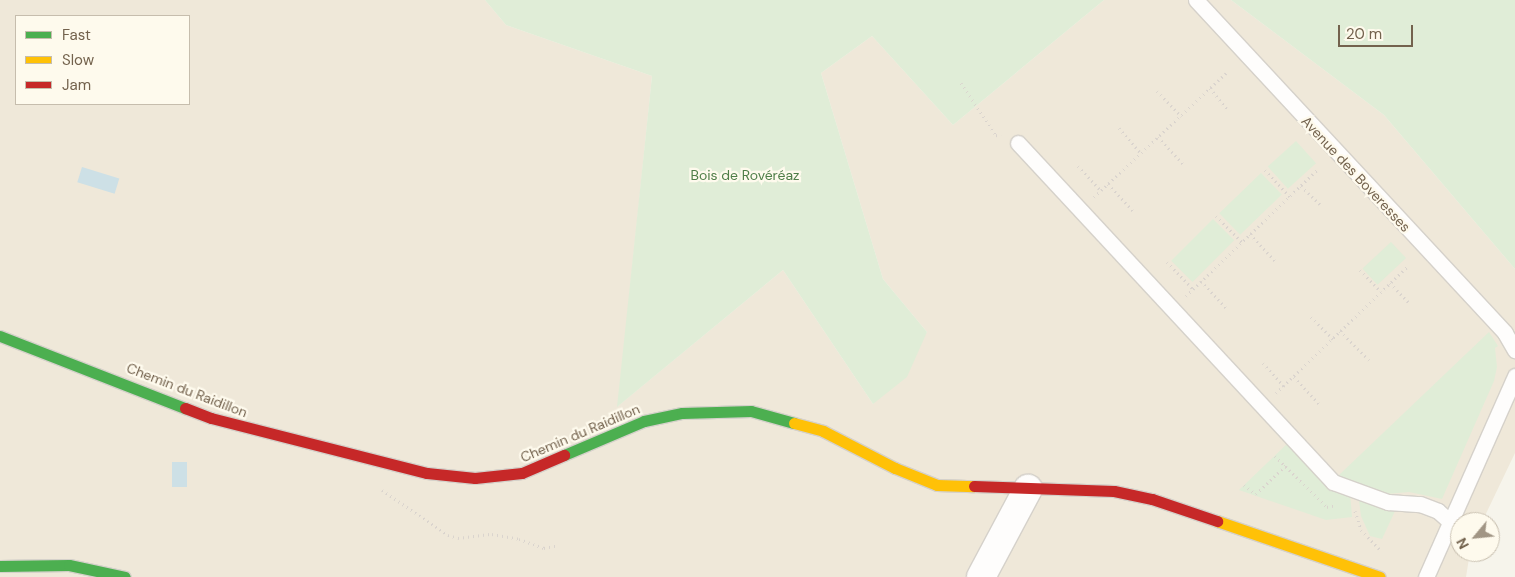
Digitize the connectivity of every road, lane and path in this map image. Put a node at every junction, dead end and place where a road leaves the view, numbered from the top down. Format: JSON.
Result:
{"nodes":[{"id":1,"x":1196,"y":0,"type":"edge"},
{"id":2,"x":1228,"y":71,"type":"dead end"},
{"id":3,"x":962,"y":83,"type":"dead end"},
{"id":4,"x":1210,"y":88,"type":"junction"},
{"id":5,"x":1157,"y":92,"type":"dead end"},
{"id":6,"x":1227,"y":108,"type":"dead end"},
{"id":7,"x":1181,"y":116,"type":"junction"},
{"id":8,"x":1119,"y":128,"type":"dead end"},
{"id":9,"x":1158,"y":137,"type":"junction"},
{"id":10,"x":1018,"y":143,"type":"joint"},
{"id":11,"x":1141,"y":153,"type":"junction"},
{"id":12,"x":1184,"y":165,"type":"dead end"},
{"id":13,"x":1078,"y":166,"type":"dead end"},
{"id":14,"x":1265,"y":170,"type":"dead end"},
{"id":15,"x":1317,"y":170,"type":"dead end"},
{"id":16,"x":1108,"y":184,"type":"junction"},
{"id":17,"x":1301,"y":186,"type":"junction"},
{"id":18,"x":1101,"y":191,"type":"junction"},
{"id":19,"x":1290,"y":197,"type":"junction"},
{"id":20,"x":1321,"y":205,"type":"dead end"},
{"id":21,"x":1081,"y":210,"type":"junction"},
{"id":22,"x":1134,"y":212,"type":"dead end"},
{"id":23,"x":1216,"y":216,"type":"dead end"},
{"id":24,"x":1250,"y":234,"type":"junction"},
{"id":25,"x":1242,"y":242,"type":"junction"},
{"id":26,"x":1167,"y":262,"type":"dead end"},
{"id":27,"x":1276,"y":262,"type":"dead end"},
{"id":28,"x":1408,"y":266,"type":"dead end"},
{"id":29,"x":1360,"y":270,"type":"dead end"},
{"id":30,"x":1201,"y":281,"type":"junction"},
{"id":31,"x":1390,"y":283,"type":"junction"},
{"id":32,"x":1193,"y":289,"type":"junction"},
{"id":33,"x":1381,"y":292,"type":"junction"},
{"id":34,"x":1410,"y":304,"type":"dead end"},
{"id":35,"x":1173,"y":308,"type":"junction"},
{"id":36,"x":1228,"y":309,"type":"dead end"},
{"id":37,"x":1311,"y":317,"type":"dead end"},
{"id":38,"x":1340,"y":331,"type":"junction"},
{"id":39,"x":0,"y":336,"type":"edge"},
{"id":40,"x":1333,"y":339,"type":"junction"},
{"id":41,"x":1515,"y":350,"type":"edge"},
{"id":42,"x":1368,"y":360,"type":"dead end"},
{"id":43,"x":1263,"y":363,"type":"dead end"},
{"id":44,"x":1515,"y":376,"type":"edge"},
{"id":45,"x":1294,"y":377,"type":"junction"},
{"id":46,"x":1284,"y":386,"type":"junction"},
{"id":47,"x":1320,"y":405,"type":"dead end"},
{"id":48,"x":1263,"y":406,"type":"junction"},
{"id":49,"x":1275,"y":456,"type":"dead end"},
{"id":50,"x":1311,"y":457,"type":"junction"},
{"id":51,"x":364,"y":458,"type":"junction"},
{"id":52,"x":1285,"y":466,"type":"junction"},
{"id":53,"x":1244,"y":485,"type":"dead end"},
{"id":54,"x":1028,"y":489,"type":"junction"},
{"id":55,"x":1357,"y":491,"type":"junction"},
{"id":56,"x":1327,"y":507,"type":"dead end"},
{"id":57,"x":1454,"y":512,"type":"edge"},
{"id":58,"x":1450,"y":521,"type":"joint"},
{"id":59,"x":559,"y":545,"type":"dead end"},
{"id":60,"x":1381,"y":555,"type":"dead end"},
{"id":61,"x":0,"y":566,"type":"edge"},
{"id":62,"x":125,"y":577,"type":"edge"},
{"id":63,"x":981,"y":577,"type":"edge"},
{"id":64,"x":1380,"y":577,"type":"edge"},
{"id":65,"x":1426,"y":577,"type":"edge"}],
"edges":[{"from":1,"to":41,"type":"lane","name":"Avenue des Boveresses"},
{"from":2,"to":4,"type":"path"},
{"from":3,"to":10,"type":"path"},
{"from":4,"to":6,"type":"path"},
{"from":4,"to":7,"type":"path"},
{"from":5,"to":7,"type":"path"},
{"from":7,"to":9,"type":"path"},
{"from":8,"to":11,"type":"path"},
{"from":9,"to":11,"type":"path"},
{"from":9,"to":12,"type":"path"},
{"from":10,"to":21,"type":"lane"},
{"from":11,"to":16,"type":"path"},
{"from":13,"to":18,"type":"path"},
{"from":14,"to":19,"type":"path"},
{"from":15,"to":17,"type":"path","name":"Avenue des Boveresses"},
{"from":16,"to":18,"type":"path"},
{"from":16,"to":22,"type":"path"},
{"from":17,"to":19,"type":"path","name":"Avenue des Boveresses"},
{"from":17,"to":20,"type":"path"},
{"from":18,"to":21,"type":"path"},
{"from":19,"to":24,"type":"path","name":"Avenue des Boveresses"},
{"from":21,"to":35,"type":"lane"},
{"from":23,"to":25,"type":"path"},
{"from":24,"to":25,"type":"path","name":"Avenue des Boveresses"},
{"from":24,"to":27,"type":"path"},
{"from":25,"to":30,"type":"path","name":"Avenue des Boveresses"},
{"from":26,"to":32,"type":"path"},
{"from":28,"to":31,"type":"path"},
{"from":29,"to":33,"type":"path"},
{"from":30,"to":32,"type":"path","name":"Avenue des Boveresses"},
{"from":30,"to":36,"type":"path"},
{"from":31,"to":33,"type":"path"},
{"from":31,"to":34,"type":"path"},
{"from":32,"to":35,"type":"path","name":"Avenue des Boveresses"},
{"from":33,"to":38,"type":"path"},
{"from":35,"to":48,"type":"lane"},
{"from":37,"to":40,"type":"path"},
{"from":38,"to":40,"type":"path"},
{"from":38,"to":42,"type":"path"},
{"from":39,"to":51,"type":"street","name":"Chemin du Raidillon"},
{"from":40,"to":45,"type":"path"},
{"from":43,"to":46,"type":"path"},
{"from":44,"to":57,"type":"lane"},
{"from":45,"to":46,"type":"path"},
{"from":45,"to":47,"type":"path"},
{"from":46,"to":48,"type":"path"},
{"from":48,"to":50,"type":"lane"},
{"from":49,"to":52,"type":"path"},
{"from":50,"to":52,"type":"path"},
{"from":50,"to":55,"type":"lane"},
{"from":51,"to":54,"type":"street","name":"Chemin du Raidillon"},
{"from":51,"to":59,"type":"path"},
{"from":52,"to":53,"type":"path"},
{"from":52,"to":56,"type":"path"},
{"from":54,"to":63,"type":"street"},
{"from":54,"to":64,"type":"street"},
{"from":55,"to":58,"type":"lane"},
{"from":55,"to":60,"type":"path"},
{"from":58,"to":65,"type":"lane"},
{"from":61,"to":62,"type":"street"}]}
